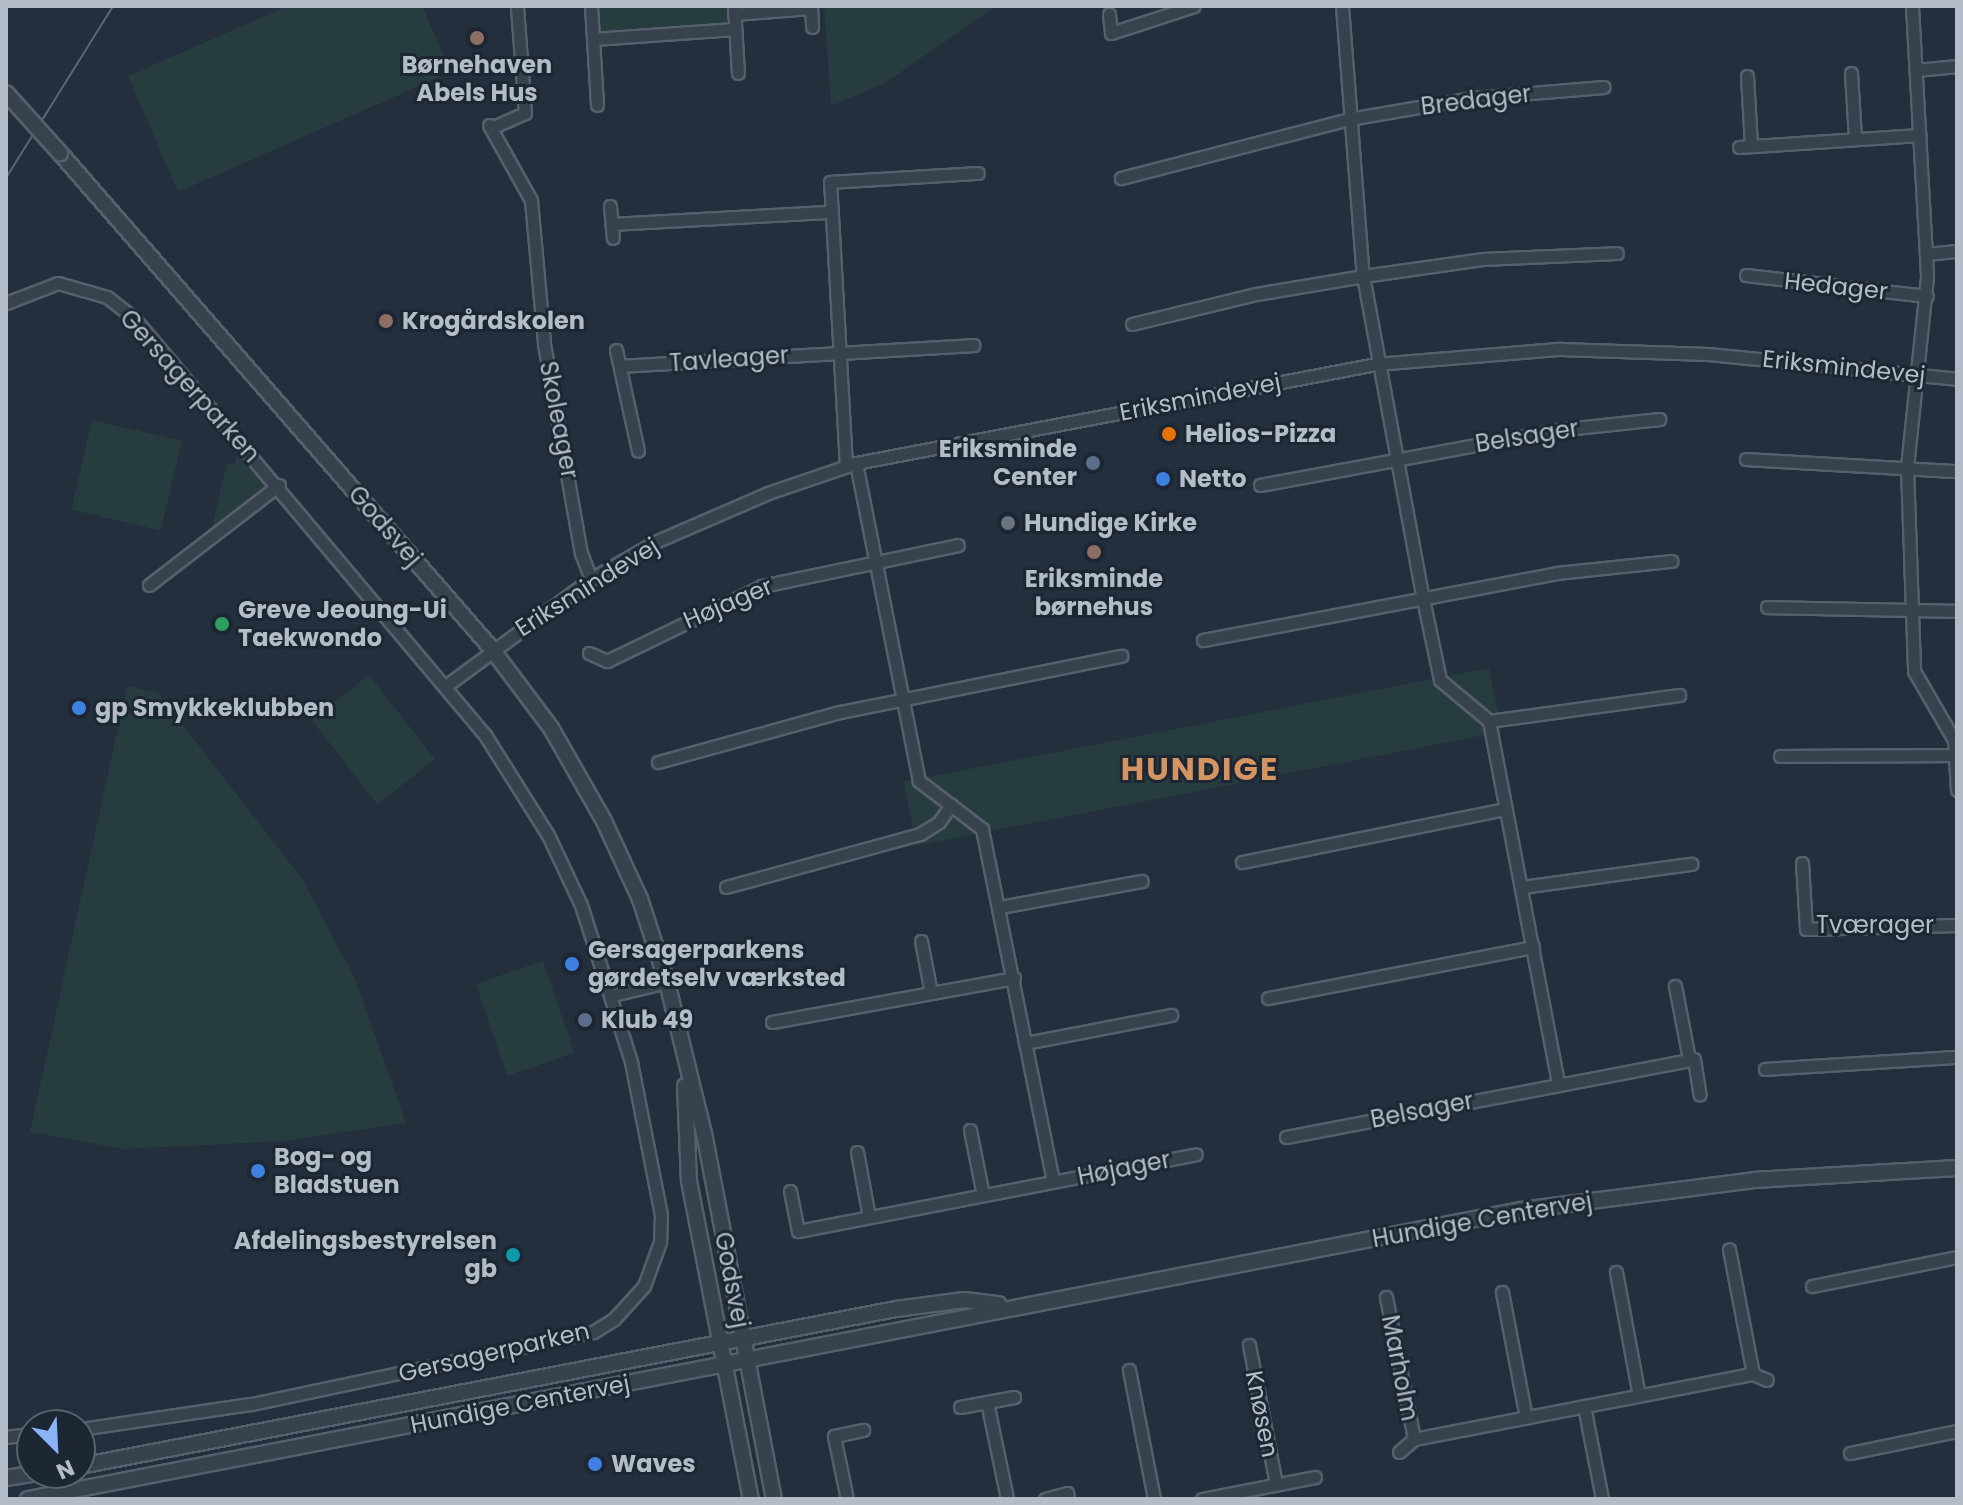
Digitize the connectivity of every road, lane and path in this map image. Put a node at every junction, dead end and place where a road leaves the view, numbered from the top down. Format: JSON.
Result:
{"nodes":[{"id":1,"x":517,"y":6,"type":"edge"},
{"id":2,"x":591,"y":6,"type":"edge"},
{"id":3,"x":1194,"y":6,"type":"edge"},
{"id":4,"x":1342,"y":6,"type":"edge"},
{"id":5,"x":1912,"y":6,"type":"edge"},
{"id":6,"x":811,"y":7,"type":"edge"},
{"id":7,"x":734,"y":10,"type":"edge"},
{"id":8,"x":1109,"y":14,"type":"dead end"},
{"id":9,"x":812,"y":27,"type":"dead end"},
{"id":10,"x":735,"y":29,"type":"junction"},
{"id":11,"x":593,"y":39,"type":"junction"},
{"id":12,"x":1957,"y":66,"type":"edge"},
{"id":13,"x":1916,"y":70,"type":"junction"},
{"id":14,"x":738,"y":73,"type":"dead end"},
{"id":15,"x":1851,"y":73,"type":"dead end"},
{"id":16,"x":1747,"y":76,"type":"dead end"},
{"id":17,"x":1604,"y":87,"type":"dead end"},
{"id":18,"x":6,"y":93,"type":"edge"},
{"id":19,"x":597,"y":105,"type":"dead end"},
{"id":20,"x":1349,"y":119,"type":"junction"},
{"id":21,"x":1920,"y":135,"type":"junction"},
{"id":22,"x":1855,"y":139,"type":"junction"},
{"id":23,"x":978,"y":173,"type":"dead end"},
{"id":24,"x":1121,"y":178,"type":"dead end"},
{"id":25,"x":610,"y":206,"type":"dead end"},
{"id":26,"x":830,"y":212,"type":"junction"},
{"id":27,"x":612,"y":224,"type":"junction"},
{"id":28,"x":613,"y":238,"type":"dead end"},
{"id":29,"x":1957,"y":251,"type":"edge"},
{"id":30,"x":1617,"y":253,"type":"dead end"},
{"id":31,"x":1927,"y":254,"type":"junction"},
{"id":32,"x":1746,"y":275,"type":"dead end"},
{"id":33,"x":1363,"y":276,"type":"junction"},
{"id":34,"x":1927,"y":296,"type":"junction"},
{"id":35,"x":6,"y":303,"type":"edge"},
{"id":36,"x":1132,"y":324,"type":"dead end"},
{"id":37,"x":973,"y":345,"type":"dead end"},
{"id":38,"x":616,"y":350,"type":"dead end"},
{"id":39,"x":838,"y":352,"type":"junction"},
{"id":40,"x":1376,"y":364,"type":"junction"},
{"id":41,"x":620,"y":366,"type":"junction"},
{"id":42,"x":1918,"y":374,"type":"junction"},
{"id":43,"x":1957,"y":379,"type":"edge"},
{"id":44,"x":1659,"y":419,"type":"dead end"},
{"id":45,"x":638,"y":451,"type":"dead end"},
{"id":46,"x":1396,"y":458,"type":"junction"},
{"id":47,"x":1746,"y":459,"type":"dead end"},
{"id":48,"x":851,"y":465,"type":"junction"},
{"id":49,"x":1907,"y":468,"type":"junction"},
{"id":50,"x":1957,"y":471,"type":"edge"},
{"id":51,"x":279,"y":485,"type":"junction"},
{"id":52,"x":1260,"y":485,"type":"dead end"},
{"id":53,"x":958,"y":545,"type":"dead end"},
{"id":54,"x":875,"y":561,"type":"junction"},
{"id":55,"x":1671,"y":561,"type":"dead end"},
{"id":56,"x":591,"y":579,"type":"junction"},
{"id":57,"x":149,"y":585,"type":"dead end"},
{"id":58,"x":1423,"y":599,"type":"junction"},
{"id":59,"x":1767,"y":607,"type":"dead end"},
{"id":60,"x":1913,"y":608,"type":"junction"},
{"id":61,"x":1957,"y":611,"type":"edge"},
{"id":62,"x":1203,"y":640,"type":"dead end"},
{"id":63,"x":491,"y":648,"type":"junction"},
{"id":64,"x":589,"y":653,"type":"dead end"},
{"id":65,"x":1121,"y":656,"type":"dead end"},
{"id":66,"x":447,"y":685,"type":"junction"},
{"id":67,"x":1679,"y":695,"type":"dead end"},
{"id":68,"x":902,"y":699,"type":"junction"},
{"id":69,"x":1489,"y":721,"type":"junction"},
{"id":70,"x":1956,"y":754,"type":"edge"},
{"id":71,"x":1780,"y":756,"type":"dead end"},
{"id":72,"x":658,"y":762,"type":"dead end"},
{"id":73,"x":1957,"y":790,"type":"edge"},
{"id":74,"x":951,"y":805,"type":"junction"},
{"id":75,"x":1504,"y":809,"type":"junction"},
{"id":76,"x":1242,"y":862,"type":"dead end"},
{"id":77,"x":1802,"y":863,"type":"dead end"},
{"id":78,"x":1691,"y":864,"type":"dead end"},
{"id":79,"x":1142,"y":881,"type":"dead end"},
{"id":80,"x":726,"y":887,"type":"dead end"},
{"id":81,"x":1522,"y":887,"type":"junction"},
{"id":82,"x":1000,"y":907,"type":"junction"},
{"id":83,"x":1957,"y":925,"type":"edge"},
{"id":84,"x":921,"y":941,"type":"dead end"},
{"id":85,"x":1533,"y":947,"type":"junction"},
{"id":86,"x":1014,"y":978,"type":"junction"},
{"id":87,"x":667,"y":982,"type":"junction"},
{"id":88,"x":1675,"y":986,"type":"dead end"},
{"id":89,"x":931,"y":993,"type":"junction"},
{"id":90,"x":613,"y":995,"type":"junction"},
{"id":91,"x":1268,"y":998,"type":"dead end"},
{"id":92,"x":1171,"y":1015,"type":"dead end"},
{"id":93,"x":772,"y":1022,"type":"dead end"},
{"id":94,"x":1025,"y":1043,"type":"junction"},
{"id":95,"x":1957,"y":1057,"type":"edge"},
{"id":96,"x":1689,"y":1059,"type":"junction"},
{"id":97,"x":683,"y":1062,"type":"junction"},
{"id":98,"x":1765,"y":1069,"type":"dead end"},
{"id":99,"x":1558,"y":1083,"type":"junction"},
{"id":100,"x":1700,"y":1095,"type":"dead end"},
{"id":101,"x":970,"y":1130,"type":"dead end"},
{"id":102,"x":1286,"y":1137,"type":"dead end"},
{"id":103,"x":857,"y":1152,"type":"dead end"},
{"id":104,"x":1196,"y":1154,"type":"dead end"},
{"id":105,"x":1957,"y":1168,"type":"edge"},
{"id":106,"x":1053,"y":1181,"type":"junction"},
{"id":107,"x":790,"y":1191,"type":"dead end"},
{"id":108,"x":983,"y":1195,"type":"junction"},
{"id":109,"x":869,"y":1217,"type":"junction"},
{"id":110,"x":1729,"y":1249,"type":"dead end"},
{"id":111,"x":1957,"y":1257,"type":"edge"},
{"id":112,"x":1616,"y":1272,"type":"dead end"},
{"id":113,"x":1812,"y":1286,"type":"dead end"},
{"id":114,"x":1502,"y":1292,"type":"dead end"},
{"id":115,"x":1386,"y":1297,"type":"dead end"},
{"id":116,"x":1012,"y":1305,"type":"junction"},
{"id":117,"x":743,"y":1338,"type":"junction"},
{"id":118,"x":719,"y":1343,"type":"junction"},
{"id":119,"x":1249,"y":1345,"type":"dead end"},
{"id":120,"x":747,"y":1360,"type":"junction"},
{"id":121,"x":724,"y":1366,"type":"junction"},
{"id":122,"x":1129,"y":1370,"type":"dead end"},
{"id":123,"x":1753,"y":1374,"type":"junction"},
{"id":124,"x":1767,"y":1380,"type":"dead end"},
{"id":125,"x":1639,"y":1396,"type":"junction"},
{"id":126,"x":1014,"y":1397,"type":"dead end"},
{"id":127,"x":987,"y":1402,"type":"junction"},
{"id":128,"x":1584,"y":1406,"type":"junction"},
{"id":129,"x":960,"y":1407,"type":"dead end"},
{"id":130,"x":1526,"y":1418,"type":"junction"},
{"id":131,"x":96,"y":1426,"type":"edge"},
{"id":132,"x":863,"y":1430,"type":"dead end"},
{"id":133,"x":1957,"y":1431,"type":"edge"},
{"id":134,"x":1414,"y":1439,"type":"junction"},
{"id":135,"x":1399,"y":1452,"type":"dead end"},
{"id":136,"x":1850,"y":1453,"type":"dead end"},
{"id":137,"x":96,"y":1463,"type":"edge"},
{"id":138,"x":1315,"y":1477,"type":"dead end"},
{"id":139,"x":1276,"y":1484,"type":"junction"},
{"id":140,"x":28,"y":1499,"type":"edge"},
{"id":141,"x":751,"y":1499,"type":"edge"},
{"id":142,"x":774,"y":1499,"type":"edge"},
{"id":143,"x":847,"y":1499,"type":"edge"},
{"id":144,"x":1007,"y":1499,"type":"edge"},
{"id":145,"x":1045,"y":1499,"type":"edge"},
{"id":146,"x":1068,"y":1499,"type":"edge"},
{"id":147,"x":1154,"y":1499,"type":"edge"},
{"id":148,"x":1202,"y":1499,"type":"edge"},
{"id":149,"x":1602,"y":1499,"type":"edge"}],
"edges":[{"from":1,"to":56,"type":"street","name":"Skoleager"},
{"from":2,"to":11,"type":"street"},
{"from":3,"to":8,"type":"street"},
{"from":4,"to":20,"type":"street"},
{"from":5,"to":13,"type":"street"},
{"from":6,"to":7,"type":"street"},
{"from":6,"to":9,"type":"street"},
{"from":7,"to":10,"type":"street"},
{"from":10,"to":11,"type":"street"},
{"from":10,"to":14,"type":"street"},
{"from":11,"to":19,"type":"street"},
{"from":12,"to":13,"type":"street"},
{"from":13,"to":21,"type":"street"},
{"from":15,"to":22,"type":"street"},
{"from":16,"to":22,"type":"street"},
{"from":17,"to":20,"type":"street","name":"Bredager"},
{"from":18,"to":63,"type":"street","name":"Godsvej","bridge":true},
{"from":20,"to":24,"type":"street","name":"Bredager"},
{"from":20,"to":33,"type":"street"},
{"from":21,"to":22,"type":"street"},
{"from":21,"to":31,"type":"street"},
{"from":23,"to":26,"type":"street"},
{"from":25,"to":27,"type":"street"},
{"from":26,"to":27,"type":"street"},
{"from":26,"to":39,"type":"street"},
{"from":27,"to":28,"type":"street"},
{"from":29,"to":31,"type":"street"},
{"from":30,"to":33,"type":"street"},
{"from":31,"to":34,"type":"street"},
{"from":32,"to":34,"type":"street","name":"Hedager"},
{"from":33,"to":36,"type":"street"},
{"from":33,"to":40,"type":"street"},
{"from":34,"to":42,"type":"street"},
{"from":35,"to":51,"type":"street","name":"Gersagerparken"},
{"from":37,"to":39,"type":"street","name":"Tavleager"},
{"from":38,"to":41,"type":"street"},
{"from":39,"to":41,"type":"street","name":"Tavleager"},
{"from":39,"to":48,"type":"street"},
{"from":40,"to":42,"type":"street","name":"Eriksmindevej"},
{"from":40,"to":46,"type":"street"},
{"from":40,"to":48,"type":"street","name":"Eriksmindevej"},
{"from":41,"to":45,"type":"street"},
{"from":42,"to":43,"type":"street","name":"Eriksmindevej"},
{"from":42,"to":49,"type":"street"},
{"from":44,"to":46,"type":"street","name":"Belsager"},
{"from":46,"to":52,"type":"street","name":"Belsager"},
{"from":46,"to":58,"type":"street"},
{"from":47,"to":49,"type":"street"},
{"from":48,"to":54,"type":"street","name":"Højager"},
{"from":48,"to":56,"type":"street","name":"Eriksmindevej"},
{"from":49,"to":50,"type":"street"},
{"from":49,"to":60,"type":"street"},
{"from":51,"to":57,"type":"street","name":"Gersagerparken"},
{"from":51,"to":66,"type":"street","name":"Gersagerparken"},
{"from":53,"to":54,"type":"street","name":"Højager"},
{"from":54,"to":64,"type":"street","name":"Højager"},
{"from":54,"to":68,"type":"street","name":"Højager"},
{"from":55,"to":58,"type":"street"},
{"from":56,"to":63,"type":"street","name":"Eriksmindevej"},
{"from":58,"to":62,"type":"street"},
{"from":58,"to":69,"type":"street"},
{"from":59,"to":60,"type":"street"},
{"from":60,"to":61,"type":"street"},
{"from":60,"to":70,"type":"street"},
{"from":63,"to":66,"type":"street"},
{"from":63,"to":87,"type":"street","name":"Godsvej"},
{"from":65,"to":68,"type":"street"},
{"from":66,"to":90,"type":"street","name":"Gersagerparken"},
{"from":67,"to":69,"type":"street"},
{"from":68,"to":72,"type":"street"},
{"from":68,"to":74,"type":"street","name":"Højager"},
{"from":69,"to":75,"type":"street"},
{"from":70,"to":71,"type":"street"},
{"from":70,"to":73,"type":"street"},
{"from":74,"to":80,"type":"street"},
{"from":74,"to":82,"type":"street","name":"Højager"},
{"from":75,"to":76,"type":"street"},
{"from":75,"to":81,"type":"street"},
{"from":77,"to":83,"type":"street","name":"Tværager"},
{"from":78,"to":81,"type":"street"},
{"from":79,"to":82,"type":"street"},
{"from":81,"to":85,"type":"street"},
{"from":82,"to":86,"type":"street","name":"Højager"},
{"from":84,"to":89,"type":"street"},
{"from":85,"to":91,"type":"street"},
{"from":85,"to":99,"type":"street"},
{"from":86,"to":89,"type":"street"},
{"from":86,"to":94,"type":"street","name":"Højager"},
{"from":87,"to":90,"type":"street"},
{"from":87,"to":97,"type":"street","name":"Godsvej"},
{"from":88,"to":96,"type":"street"},
{"from":89,"to":93,"type":"street"},
{"from":90,"to":131,"type":"street","name":"Gersagerparken"},
{"from":92,"to":94,"type":"street"},
{"from":94,"to":106,"type":"street","name":"Højager"},
{"from":95,"to":98,"type":"street"},
{"from":96,"to":99,"type":"street","name":"Belsager"},
{"from":96,"to":100,"type":"street"},
{"from":97,"to":117,"type":"street","name":"Godsvej"},
{"from":97,"to":118,"type":"street","name":"Godsvej"},
{"from":99,"to":102,"type":"street","name":"Belsager"},
{"from":101,"to":108,"type":"street"},
{"from":103,"to":109,"type":"street"},
{"from":104,"to":106,"type":"street","name":"Højager"},
{"from":105,"to":116,"type":"street","name":"Hundige Centervej"},
{"from":106,"to":108,"type":"street","name":"Højager"},
{"from":107,"to":109,"type":"street","name":"Højager"},
{"from":108,"to":109,"type":"street","name":"Højager"},
{"from":110,"to":123,"type":"street"},
{"from":111,"to":113,"type":"street"},
{"from":112,"to":125,"type":"street"},
{"from":114,"to":130,"type":"street"},
{"from":115,"to":134,"type":"street","name":"Marholm"},
{"from":116,"to":117,"type":"street","name":"Hundige Centervej"},
{"from":116,"to":120,"type":"street","name":"Hundige Centervej"},
{"from":117,"to":118,"type":"street","name":"Hundige Centervej"},
{"from":117,"to":120,"type":"street","name":"Godsvej"},
{"from":118,"to":121,"type":"street","name":"Godsvej"},
{"from":118,"to":137,"type":"street","name":"Hundige Centervej"},
{"from":119,"to":139,"type":"street","name":"Knøsen"},
{"from":120,"to":121,"type":"street","name":"Hundige Centervej"},
{"from":120,"to":142,"type":"street","name":"Godsvej"},
{"from":121,"to":140,"type":"street","name":"Hundige Centervej"},
{"from":121,"to":141,"type":"street","name":"Godsvej"},
{"from":122,"to":147,"type":"street"},
{"from":123,"to":124,"type":"street"},
{"from":123,"to":125,"type":"street","name":"Marholm"},
{"from":125,"to":128,"type":"street","name":"Marholm"},
{"from":126,"to":127,"type":"street"},
{"from":127,"to":129,"type":"street"},
{"from":127,"to":144,"type":"street"},
{"from":128,"to":130,"type":"street","name":"Marholm"},
{"from":128,"to":149,"type":"street"},
{"from":130,"to":134,"type":"street","name":"Marholm"},
{"from":132,"to":143,"type":"street"},
{"from":133,"to":136,"type":"street"},
{"from":134,"to":135,"type":"street","name":"Marholm"},
{"from":138,"to":139,"type":"street","name":"Knøsen"},
{"from":139,"to":148,"type":"street","name":"Knøsen"},
{"from":145,"to":146,"type":"street"}]}
